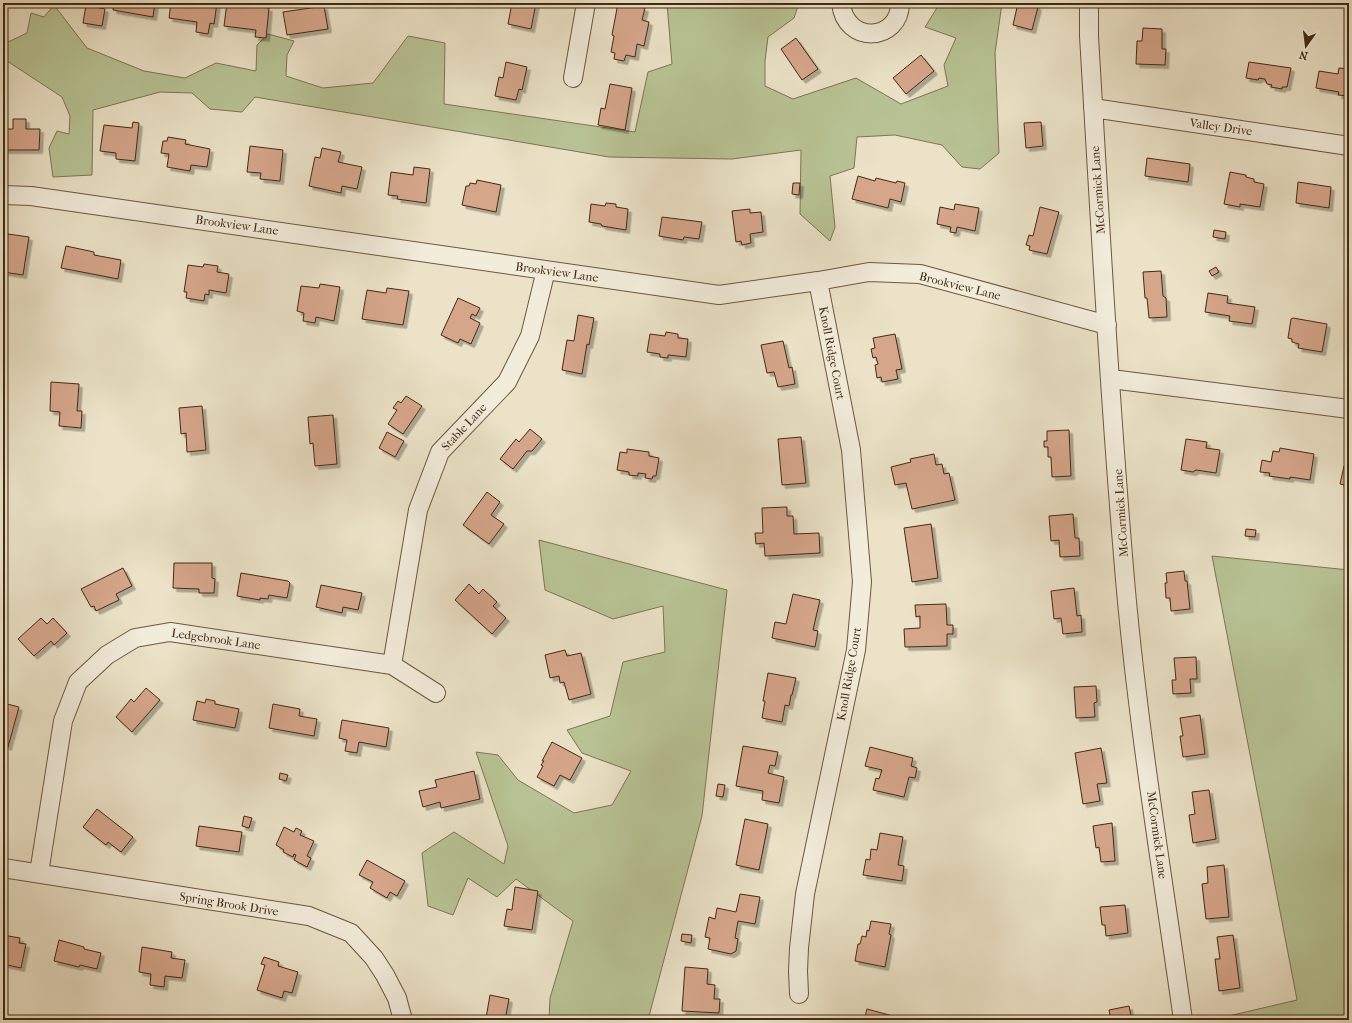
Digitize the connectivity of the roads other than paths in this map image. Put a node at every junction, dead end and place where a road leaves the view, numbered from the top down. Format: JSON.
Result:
{"nodes":[{"id":1,"x":586,"y":3,"type":"edge"},
{"id":2,"x":841,"y":3,"type":"edge"},
{"id":3,"x":900,"y":3,"type":"edge"},
{"id":4,"x":1089,"y":3,"type":"edge"},
{"id":5,"x":573,"y":78,"type":"dead end"},
{"id":6,"x":1093,"y":108,"type":"junction"},
{"id":7,"x":1349,"y":146,"type":"edge"},
{"id":8,"x":3,"y":195,"type":"edge"},
{"id":9,"x":546,"y":270,"type":"junction"},
{"id":10,"x":818,"y":281,"type":"junction"},
{"id":11,"x":1107,"y":325,"type":"junction"},
{"id":12,"x":1111,"y":379,"type":"junction"},
{"id":13,"x":1349,"y":409,"type":"edge"},
{"id":14,"x":392,"y":665,"type":"junction"},
{"id":15,"x":436,"y":693,"type":"dead end"},
{"id":16,"x":3,"y":868,"type":"edge"},
{"id":17,"x":39,"y":874,"type":"junction"},
{"id":18,"x":799,"y":994,"type":"dead end"},
{"id":19,"x":403,"y":1020,"type":"edge"},
{"id":20,"x":1183,"y":1020,"type":"edge"}],
"edges":[{"from":1,"to":5,"type":"street"},
{"from":2,"to":3,"type":"street"},
{"from":4,"to":6,"type":"street","name":"McCormick Lane"},
{"from":6,"to":7,"type":"street","name":"Valley Drive"},
{"from":6,"to":11,"type":"street","name":"McCormick Lane"},
{"from":8,"to":9,"type":"street","name":"Brookview Lane"},
{"from":9,"to":10,"type":"street","name":"Brookview Lane"},
{"from":9,"to":14,"type":"street","name":"Stable Lane"},
{"from":10,"to":11,"type":"street","name":"Brookview Lane"},
{"from":10,"to":18,"type":"street","name":"Knoll Ridge Court"},
{"from":11,"to":12,"type":"street","name":"McCormick Lane"},
{"from":12,"to":13,"type":"street"},
{"from":12,"to":20,"type":"street","name":"McCormick Lane"},
{"from":14,"to":15,"type":"street","name":"Ledgebrook Lane"},
{"from":14,"to":17,"type":"street","name":"Ledgebrook Lane"},
{"from":16,"to":17,"type":"street","name":"Spring Brook Drive"},
{"from":17,"to":19,"type":"street","name":"Spring Brook Drive"}]}
